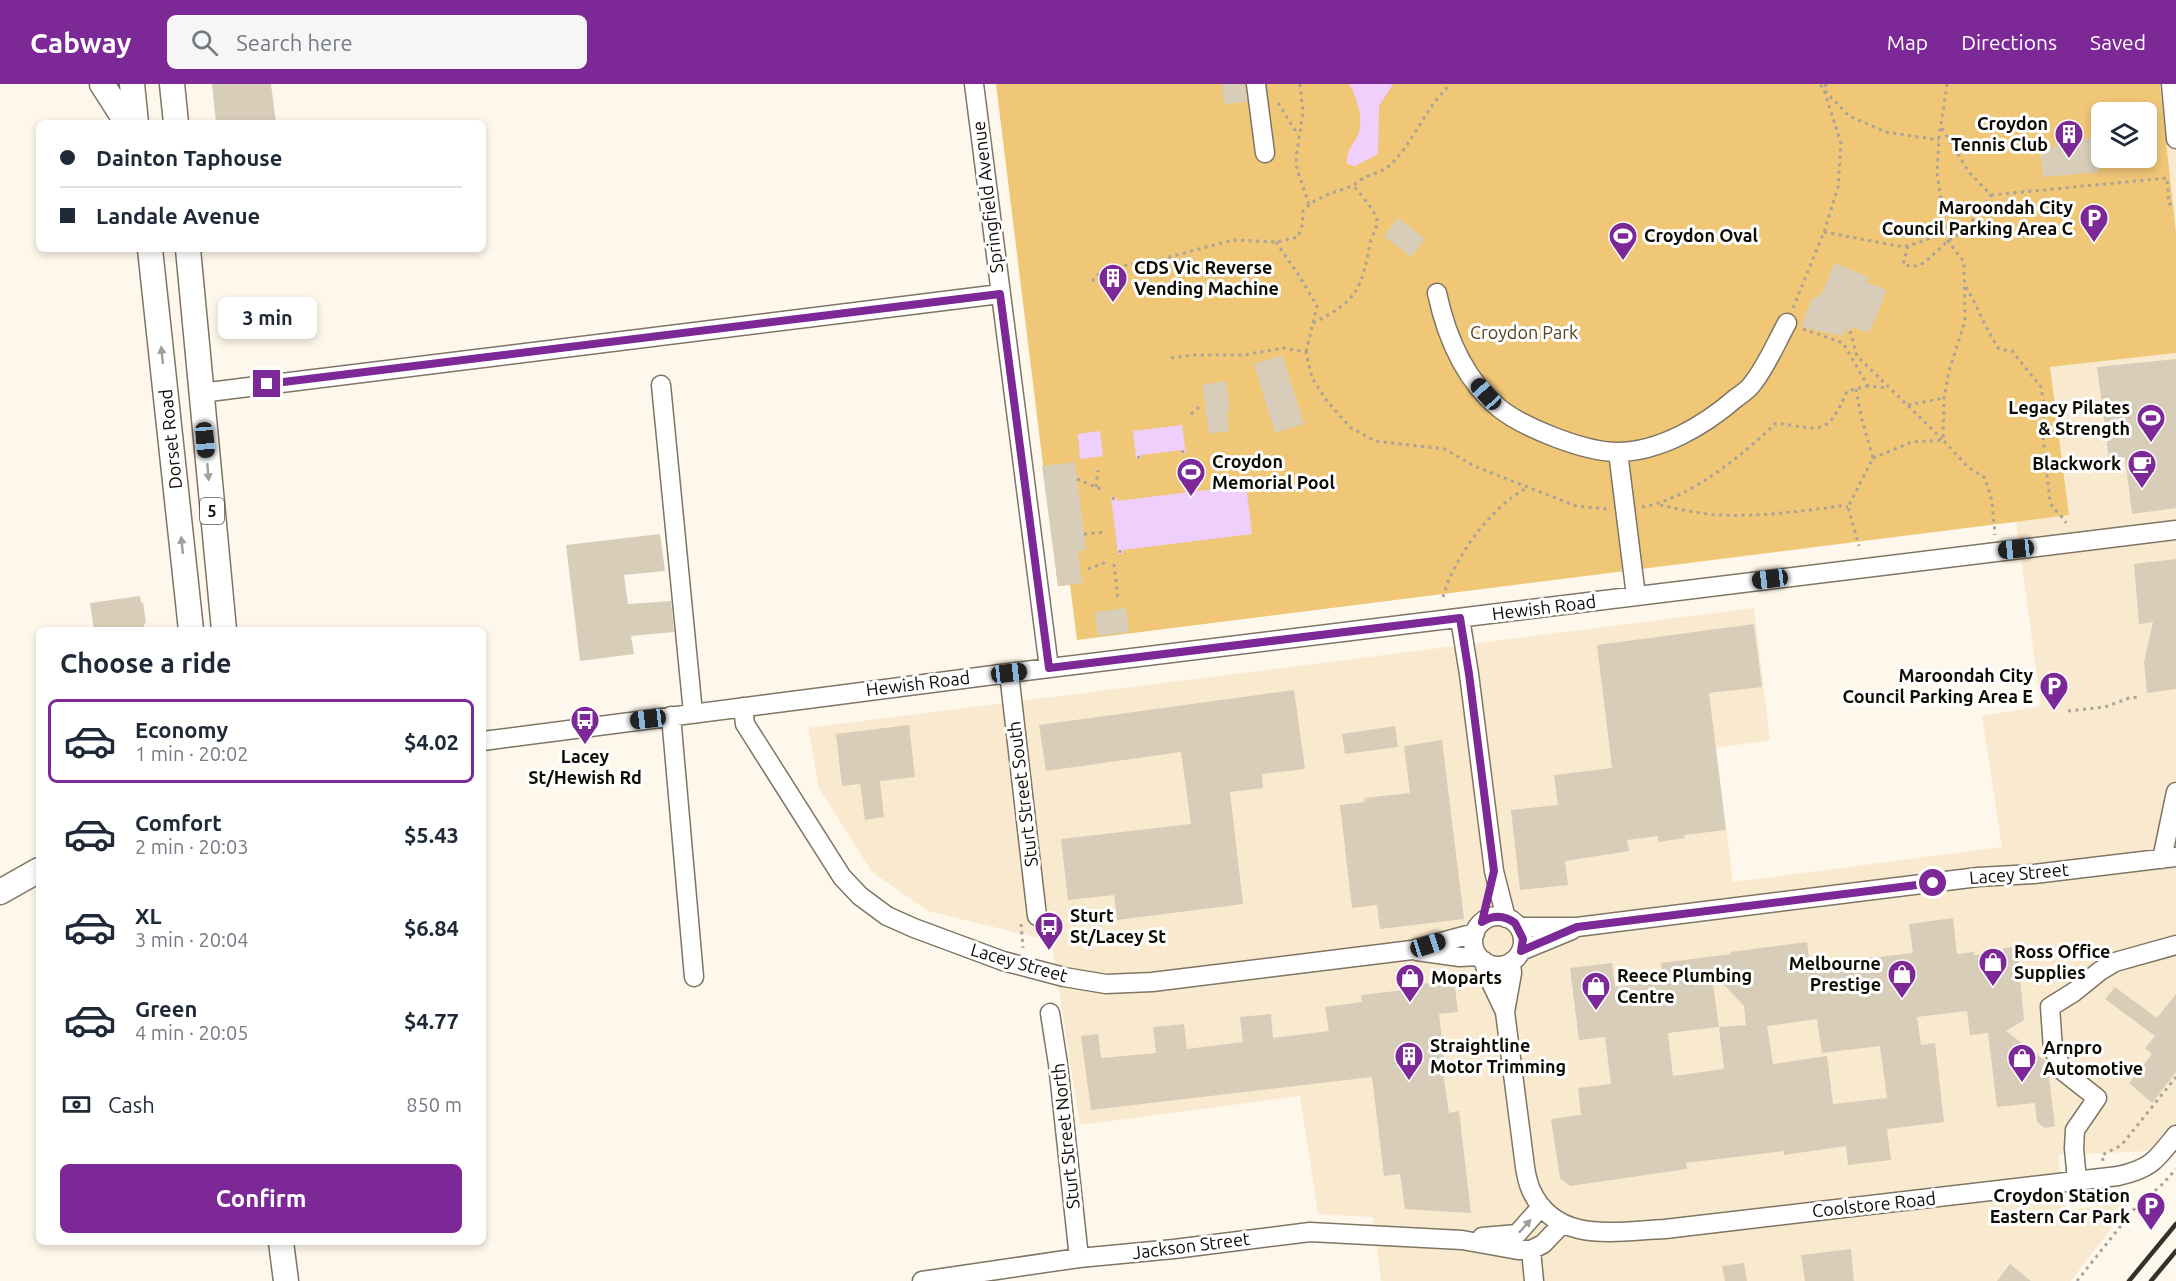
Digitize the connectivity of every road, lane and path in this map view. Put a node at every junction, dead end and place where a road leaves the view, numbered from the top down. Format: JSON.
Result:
{"nodes":[{"id":1,"x":102,"y":84,"type":"edge"},
{"id":2,"x":132,"y":84,"type":"edge"},
{"id":3,"x":974,"y":84,"type":"edge"},
{"id":4,"x":1256,"y":84,"type":"edge"},
{"id":5,"x":1300,"y":84,"type":"edge"},
{"id":6,"x":1451,"y":84,"type":"edge"},
{"id":7,"x":1820,"y":84,"type":"edge"},
{"id":8,"x":1826,"y":84,"type":"edge"},
{"id":9,"x":1947,"y":84,"type":"edge"},
{"id":10,"x":2171,"y":84,"type":"edge"},
{"id":11,"x":173,"y":87,"type":"edge"},
{"id":12,"x":1824,"y":90,"type":"junction"},
{"id":13,"x":1276,"y":100,"type":"dead end"},
{"id":14,"x":125,"y":120,"type":"edge"},
{"id":15,"x":136,"y":120,"type":"edge"},
{"id":16,"x":176,"y":120,"type":"edge"},
{"id":17,"x":1941,"y":127,"type":"junction"},
{"id":18,"x":1299,"y":135,"type":"junction"},
{"id":19,"x":2176,"y":139,"type":"edge"},
{"id":20,"x":1939,"y":140,"type":"junction"},
{"id":21,"x":1265,"y":153,"type":"dead end"},
{"id":22,"x":1354,"y":186,"type":"junction"},
{"id":23,"x":1991,"y":195,"type":"junction"},
{"id":24,"x":2176,"y":203,"type":"edge"},
{"id":25,"x":1309,"y":204,"type":"junction"},
{"id":26,"x":1824,"y":232,"type":"junction"},
{"id":27,"x":1946,"y":233,"type":"junction"},
{"id":28,"x":1948,"y":241,"type":"junction"},
{"id":29,"x":1276,"y":242,"type":"junction"},
{"id":30,"x":1908,"y":246,"type":"junction"},
{"id":31,"x":150,"y":252,"type":"edge"},
{"id":32,"x":188,"y":252,"type":"edge"},
{"id":33,"x":1092,"y":281,"type":"dead end"},
{"id":34,"x":1965,"y":287,"type":"junction"},
{"id":35,"x":1437,"y":293,"type":"dead end"},
{"id":36,"x":1000,"y":294,"type":"junction"},
{"id":37,"x":1313,"y":323,"type":"junction"},
{"id":38,"x":1787,"y":323,"type":"junction"},
{"id":39,"x":1850,"y":331,"type":"dead end"},
{"id":40,"x":1305,"y":352,"type":"junction"},
{"id":41,"x":1171,"y":358,"type":"dead end"},
{"id":42,"x":661,"y":385,"type":"dead end"},
{"id":43,"x":1868,"y":386,"type":"junction"},
{"id":44,"x":1888,"y":388,"type":"junction"},
{"id":45,"x":1856,"y":389,"type":"junction"},
{"id":46,"x":201,"y":393,"type":"junction"},
{"id":47,"x":1944,"y":398,"type":"junction"},
{"id":48,"x":1908,"y":405,"type":"junction"},
{"id":49,"x":1199,"y":407,"type":"dead end"},
{"id":50,"x":1191,"y":414,"type":"dead end"},
{"id":51,"x":1943,"y":440,"type":"junction"},
{"id":52,"x":1617,"y":452,"type":"junction"},
{"id":53,"x":1873,"y":458,"type":"junction"},
{"id":54,"x":1197,"y":459,"type":"dead end"},
{"id":55,"x":1098,"y":470,"type":"dead end"},
{"id":56,"x":1077,"y":479,"type":"dead end"},
{"id":57,"x":1202,"y":479,"type":"dead end"},
{"id":58,"x":1096,"y":487,"type":"junction"},
{"id":59,"x":1527,"y":488,"type":"junction"},
{"id":60,"x":1103,"y":490,"type":"dead end"},
{"id":61,"x":1658,"y":504,"type":"junction"},
{"id":62,"x":1848,"y":507,"type":"junction"},
{"id":63,"x":1624,"y":510,"type":"junction"},
{"id":64,"x":2066,"y":523,"type":"dead end"},
{"id":65,"x":2176,"y":530,"type":"edge"},
{"id":66,"x":1106,"y":532,"type":"dead end"},
{"id":67,"x":1084,"y":534,"type":"dead end"},
{"id":68,"x":1859,"y":546,"type":"dead end"},
{"id":69,"x":1996,"y":551,"type":"junction"},
{"id":70,"x":1109,"y":561,"type":"dead end"},
{"id":71,"x":1114,"y":564,"type":"dead end"},
{"id":72,"x":1088,"y":569,"type":"dead end"},
{"id":73,"x":1636,"y":596,"type":"junction"},
{"id":74,"x":1443,"y":597,"type":"dead end"},
{"id":75,"x":1118,"y":600,"type":"dead end"},
{"id":76,"x":1460,"y":618,"type":"junction"},
{"id":77,"x":191,"y":627,"type":"edge"},
{"id":78,"x":224,"y":627,"type":"edge"},
{"id":79,"x":1049,"y":668,"type":"junction"},
{"id":80,"x":1009,"y":673,"type":"junction"},
{"id":81,"x":2140,"y":697,"type":"dead end"},
{"id":82,"x":743,"y":707,"type":"junction"},
{"id":83,"x":2068,"y":711,"type":"dead end"},
{"id":84,"x":693,"y":713,"type":"junction"},
{"id":85,"x":670,"y":716,"type":"junction"},
{"id":86,"x":486,"y":741,"type":"edge"},
{"id":87,"x":2176,"y":792,"type":"edge"},
{"id":88,"x":2169,"y":858,"type":"edge"},
{"id":89,"x":1494,"y":871,"type":"junction"},
{"id":90,"x":36,"y":872,"type":"edge"},
{"id":91,"x":0,"y":892,"type":"edge"},
{"id":92,"x":1037,"y":916,"type":"dead end"},
{"id":93,"x":1512,"y":922,"type":"junction"},
{"id":94,"x":1478,"y":927,"type":"junction"},
{"id":95,"x":1577,"y":927,"type":"junction"},
{"id":96,"x":2176,"y":945,"type":"edge"},
{"id":97,"x":1412,"y":950,"type":"junction"},
{"id":98,"x":1516,"y":957,"type":"junction"},
{"id":99,"x":1481,"y":958,"type":"junction"},
{"id":100,"x":694,"y":977,"type":"dead end"},
{"id":101,"x":1505,"y":1012,"type":"junction"},
{"id":102,"x":1050,"y":1013,"type":"dead end"},
{"id":103,"x":2176,"y":1077,"type":"edge"},
{"id":104,"x":2174,"y":1137,"type":"edge"},
{"id":105,"x":2102,"y":1155,"type":"dead end"},
{"id":106,"x":2176,"y":1168,"type":"edge"},
{"id":107,"x":2077,"y":1181,"type":"junction"},
{"id":108,"x":1541,"y":1207,"type":"junction"},
{"id":109,"x":1562,"y":1224,"type":"junction"},
{"id":110,"x":1462,"y":1240,"type":"junction"},
{"id":111,"x":281,"y":1245,"type":"edge"},
{"id":112,"x":1531,"y":1250,"type":"junction"},
{"id":113,"x":1079,"y":1258,"type":"junction"},
{"id":114,"x":286,"y":1281,"type":"edge"},
{"id":115,"x":922,"y":1281,"type":"edge"},
{"id":116,"x":1534,"y":1281,"type":"edge"},
{"id":117,"x":2077,"y":1281,"type":"edge"}],
"edges":[{"from":1,"to":14,"type":"main road"},
{"from":2,"to":15,"type":"main road"},
{"from":3,"to":36,"type":"street","name":"Springfield Avenue"},
{"from":4,"to":21,"type":"street"},
{"from":5,"to":18,"type":"path"},
{"from":6,"to":22,"type":"path"},
{"from":7,"to":12,"type":"path"},
{"from":8,"to":12,"type":"path"},
{"from":9,"to":17,"type":"path"},
{"from":10,"to":19,"type":"street"},
{"from":11,"to":16,"type":"main road"},
{"from":12,"to":20,"type":"path"},
{"from":12,"to":26,"type":"path"},
{"from":13,"to":18,"type":"path"},
{"from":17,"to":20,"type":"path"},
{"from":17,"to":23,"type":"path"},
{"from":18,"to":25,"type":"path"},
{"from":20,"to":27,"type":"path"},
{"from":22,"to":25,"type":"path"},
{"from":22,"to":37,"type":"path"},
{"from":23,"to":24,"type":"path"},
{"from":23,"to":28,"type":"path"},
{"from":25,"to":29,"type":"path"},
{"from":26,"to":30,"type":"path"},
{"from":26,"to":38,"type":"path"},
{"from":27,"to":28,"type":"path"},
{"from":27,"to":30,"type":"path"},
{"from":28,"to":30,"type":"path"},
{"from":28,"to":34,"type":"path"},
{"from":29,"to":33,"type":"path"},
{"from":29,"to":37,"type":"path"},
{"from":77,"to":31,"type":"main road","name":"Dorset Road","number":"5","one_way":true},
{"from":32,"to":46,"type":"main road","name":"Dorset Road","number":"5"},
{"from":34,"to":47,"type":"path"},
{"from":34,"to":64,"type":"path"},
{"from":35,"to":52,"type":"street"},
{"from":36,"to":46,"type":"street"},
{"from":36,"to":79,"type":"street","name":"Springfield Avenue"},
{"from":37,"to":40,"type":"path"},
{"from":38,"to":43,"type":"path"},
{"from":38,"to":52,"type":"street"},
{"from":39,"to":44,"type":"path"},
{"from":40,"to":41,"type":"path"},
{"from":40,"to":59,"type":"path"},
{"from":42,"to":84,"type":"street"},
{"from":43,"to":44,"type":"path"},
{"from":43,"to":45,"type":"path"},
{"from":44,"to":48,"type":"path"},
{"from":45,"to":53,"type":"path"},
{"from":45,"to":61,"type":"path"},
{"from":46,"to":78,"type":"main road","name":"Dorset Road","number":"5","one_way":true},
{"from":47,"to":48,"type":"path"},
{"from":47,"to":51,"type":"path"},
{"from":48,"to":51,"type":"path"},
{"from":49,"to":50,"type":"path"},
{"from":51,"to":53,"type":"path"},
{"from":51,"to":69,"type":"path"},
{"from":52,"to":63,"type":"street"},
{"from":53,"to":62,"type":"path"},
{"from":54,"to":57,"type":"path"},
{"from":55,"to":58,"type":"path"},
{"from":56,"to":58,"type":"path"},
{"from":58,"to":60,"type":"path"},
{"from":59,"to":63,"type":"path"},
{"from":59,"to":74,"type":"path"},
{"from":61,"to":62,"type":"path"},
{"from":61,"to":63,"type":"path"},
{"from":62,"to":68,"type":"path"},
{"from":63,"to":73,"type":"street"},
{"from":65,"to":69,"type":"street","name":"Hewish Road"},
{"from":66,"to":67,"type":"path"},
{"from":69,"to":73,"type":"street","name":"Hewish Road"},
{"from":70,"to":72,"type":"path"},
{"from":71,"to":75,"type":"path"},
{"from":73,"to":76,"type":"street","name":"Hewish Road"},
{"from":76,"to":79,"type":"street","name":"Hewish Road"},
{"from":76,"to":89,"type":"street"},
{"from":79,"to":80,"type":"street","name":"Hewish Road"},
{"from":80,"to":82,"type":"street","name":"Hewish Road"},
{"from":80,"to":92,"type":"street","name":"Sturt Street South"},
{"from":81,"to":83,"type":"path"},
{"from":82,"to":84,"type":"street","name":"Hewish Road"},
{"from":82,"to":97,"type":"street","name":"Lacey Street"},
{"from":84,"to":85,"type":"street","name":"Hewish Road"},
{"from":85,"to":86,"type":"street","name":"Hewish Road"},
{"from":85,"to":100,"type":"street"},
{"from":87,"to":88,"type":"street"},
{"from":88,"to":95,"type":"street","name":"Lacey Street"},
{"from":89,"to":93,"type":"street"},
{"from":89,"to":94,"type":"street"},
{"from":90,"to":91,"type":"main road"},
{"from":93,"to":94,"type":"street"},
{"from":93,"to":95,"type":"street","name":"Lacey Street"},
{"from":93,"to":98,"type":"street"},
{"from":94,"to":97,"type":"street","name":"Lacey Street"},
{"from":94,"to":99,"type":"street"},
{"from":95,"to":98,"type":"street","name":"Lacey Street"},
{"from":96,"to":107,"type":"street"},
{"from":97,"to":99,"type":"street","name":"Lacey Street"},
{"from":98,"to":99,"type":"street"},
{"from":98,"to":101,"type":"street"},
{"from":99,"to":101,"type":"street"},
{"from":101,"to":108,"type":"street"},
{"from":102,"to":113,"type":"street","name":"Sturt Street North"},
{"from":103,"to":105,"type":"path"},
{"from":104,"to":107,"type":"street","name":"Coolstore Road"},
{"from":106,"to":117,"type":"path"},
{"from":107,"to":109,"type":"street","name":"Coolstore Road"},
{"from":108,"to":109,"type":"street"},
{"from":110,"to":108,"type":"street","one_way":true},
{"from":109,"to":112,"type":"street"},
{"from":110,"to":112,"type":"street"},
{"from":110,"to":113,"type":"street","name":"Jackson Street"},
{"from":111,"to":114,"type":"main road"},
{"from":112,"to":116,"type":"street"},
{"from":113,"to":115,"type":"street","name":"Jackson Street"}]}
